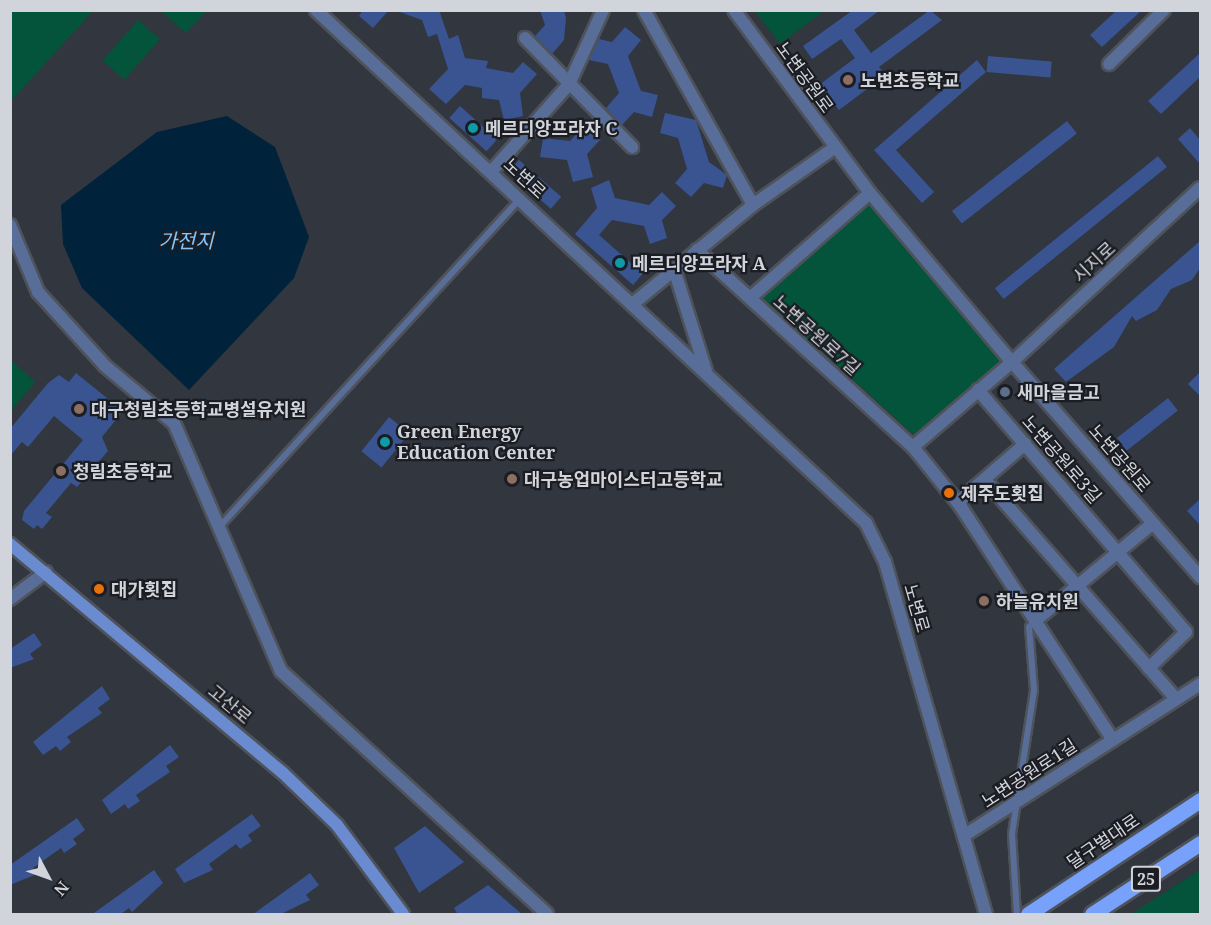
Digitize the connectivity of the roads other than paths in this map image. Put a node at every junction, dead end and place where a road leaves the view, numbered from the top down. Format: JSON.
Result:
{"nodes":[{"id":1,"x":316,"y":10,"type":"edge"},
{"id":2,"x":603,"y":10,"type":"edge"},
{"id":3,"x":644,"y":10,"type":"edge"},
{"id":4,"x":734,"y":10,"type":"edge"},
{"id":5,"x":1164,"y":10,"type":"edge"},
{"id":6,"x":525,"y":38,"type":"dead end"},
{"id":7,"x":1109,"y":64,"type":"dead end"},
{"id":8,"x":569,"y":84,"type":"junction"},
{"id":9,"x":632,"y":147,"type":"dead end"},
{"id":10,"x":834,"y":148,"type":"junction"},
{"id":11,"x":492,"y":172,"type":"junction"},
{"id":12,"x":1200,"y":188,"type":"edge"},
{"id":13,"x":870,"y":193,"type":"junction"},
{"id":14,"x":520,"y":199,"type":"junction"},
{"id":15,"x":753,"y":205,"type":"junction"},
{"id":16,"x":10,"y":225,"type":"edge"},
{"id":17,"x":697,"y":250,"type":"junction"},
{"id":18,"x":674,"y":269,"type":"junction"},
{"id":19,"x":750,"y":298,"type":"junction"},
{"id":20,"x":635,"y":303,"type":"junction"},
{"id":21,"x":1012,"y":362,"type":"junction"},
{"id":22,"x":708,"y":375,"type":"junction"},
{"id":23,"x":978,"y":390,"type":"junction"},
{"id":24,"x":1025,"y":444,"type":"junction"},
{"id":25,"x":913,"y":447,"type":"junction"},
{"id":26,"x":985,"y":480,"type":"junction"},
{"id":27,"x":958,"y":502,"type":"junction"},
{"id":28,"x":1153,"y":523,"type":"junction"},
{"id":29,"x":222,"y":524,"type":"junction"},
{"id":30,"x":10,"y":544,"type":"edge"},
{"id":31,"x":1119,"y":551,"type":"junction"},
{"id":32,"x":46,"y":572,"type":"junction"},
{"id":33,"x":1200,"y":577,"type":"edge"},
{"id":34,"x":1078,"y":586,"type":"junction"},
{"id":35,"x":10,"y":599,"type":"edge"},
{"id":36,"x":1035,"y":621,"type":"junction"},
{"id":37,"x":1149,"y":668,"type":"junction"},
{"id":38,"x":1200,"y":684,"type":"edge"},
{"id":39,"x":1176,"y":699,"type":"junction"},
{"id":40,"x":1113,"y":740,"type":"junction"},
{"id":41,"x":1020,"y":800,"type":"junction"},
{"id":42,"x":1200,"y":800,"type":"edge"},
{"id":43,"x":965,"y":835,"type":"junction"},
{"id":44,"x":1200,"y":843,"type":"edge"},
{"id":45,"x":403,"y":915,"type":"edge"},
{"id":46,"x":547,"y":915,"type":"edge"},
{"id":47,"x":986,"y":915,"type":"edge"},
{"id":48,"x":1017,"y":915,"type":"edge"},
{"id":49,"x":1028,"y":915,"type":"edge"},
{"id":50,"x":1092,"y":915,"type":"edge"}],
"edges":[{"from":1,"to":11,"type":"street","name":"노변로"},
{"from":2,"to":8,"type":"street"},
{"from":3,"to":15,"type":"street"},
{"from":4,"to":10,"type":"street","name":"노변공원로"},
{"from":5,"to":7,"type":"street"},
{"from":6,"to":8,"type":"street"},
{"from":8,"to":9,"type":"street"},
{"from":8,"to":11,"type":"street"},
{"from":10,"to":13,"type":"street","name":"노변공원로"},
{"from":10,"to":15,"type":"street"},
{"from":11,"to":14,"type":"street","name":"노변로"},
{"from":12,"to":21,"type":"street","name":"시지로"},
{"from":13,"to":19,"type":"street"},
{"from":13,"to":21,"type":"street","name":"노변공원로"},
{"from":14,"to":20,"type":"street","name":"노변로"},
{"from":14,"to":29,"type":"lane"},
{"from":15,"to":17,"type":"street"},
{"from":16,"to":29,"type":"street"},
{"from":17,"to":18,"type":"street"},
{"from":17,"to":19,"type":"street","name":"노변공원로7길"},
{"from":18,"to":20,"type":"street"},
{"from":18,"to":22,"type":"street","name":"노변로"},
{"from":19,"to":25,"type":"street","name":"노변공원로7길"},
{"from":20,"to":22,"type":"street","name":"노변로"},
{"from":21,"to":23,"type":"street"},
{"from":21,"to":28,"type":"street","name":"노변공원로"},
{"from":22,"to":43,"type":"street","name":"노변로"},
{"from":23,"to":24,"type":"street","name":"노변공원로3길"},
{"from":23,"to":25,"type":"street"},
{"from":24,"to":26,"type":"street"},
{"from":24,"to":31,"type":"street","name":"노변공원로3길"},
{"from":25,"to":27,"type":"street"},
{"from":26,"to":27,"type":"street"},
{"from":26,"to":34,"type":"street"},
{"from":27,"to":36,"type":"street"},
{"from":28,"to":31,"type":"street"},
{"from":28,"to":33,"type":"street","name":"노변공원로"},
{"from":29,"to":46,"type":"street"},
{"from":30,"to":32,"type":"main road","name":"고산로"},
{"from":31,"to":34,"type":"street"},
{"from":31,"to":37,"type":"street","name":"노변공원로3길"},
{"from":32,"to":35,"type":"street"},
{"from":32,"to":45,"type":"main road","name":"고산로"},
{"from":34,"to":36,"type":"street"},
{"from":34,"to":37,"type":"street"},
{"from":36,"to":40,"type":"street"},
{"from":36,"to":41,"type":"lane"},
{"from":37,"to":39,"type":"street"},
{"from":38,"to":39,"type":"street","name":"노변공원로1길"},
{"from":39,"to":40,"type":"street","name":"노변공원로1길"},
{"from":40,"to":41,"type":"street","name":"노변공원로1길"},
{"from":41,"to":43,"type":"street","name":"노변공원로1길"},
{"from":41,"to":48,"type":"lane"},
{"from":42,"to":49,"type":"main road","name":"달구벌대로"},
{"from":43,"to":47,"type":"street","name":"노변로"},
{"from":44,"to":50,"type":"main road","number":"25"}]}
